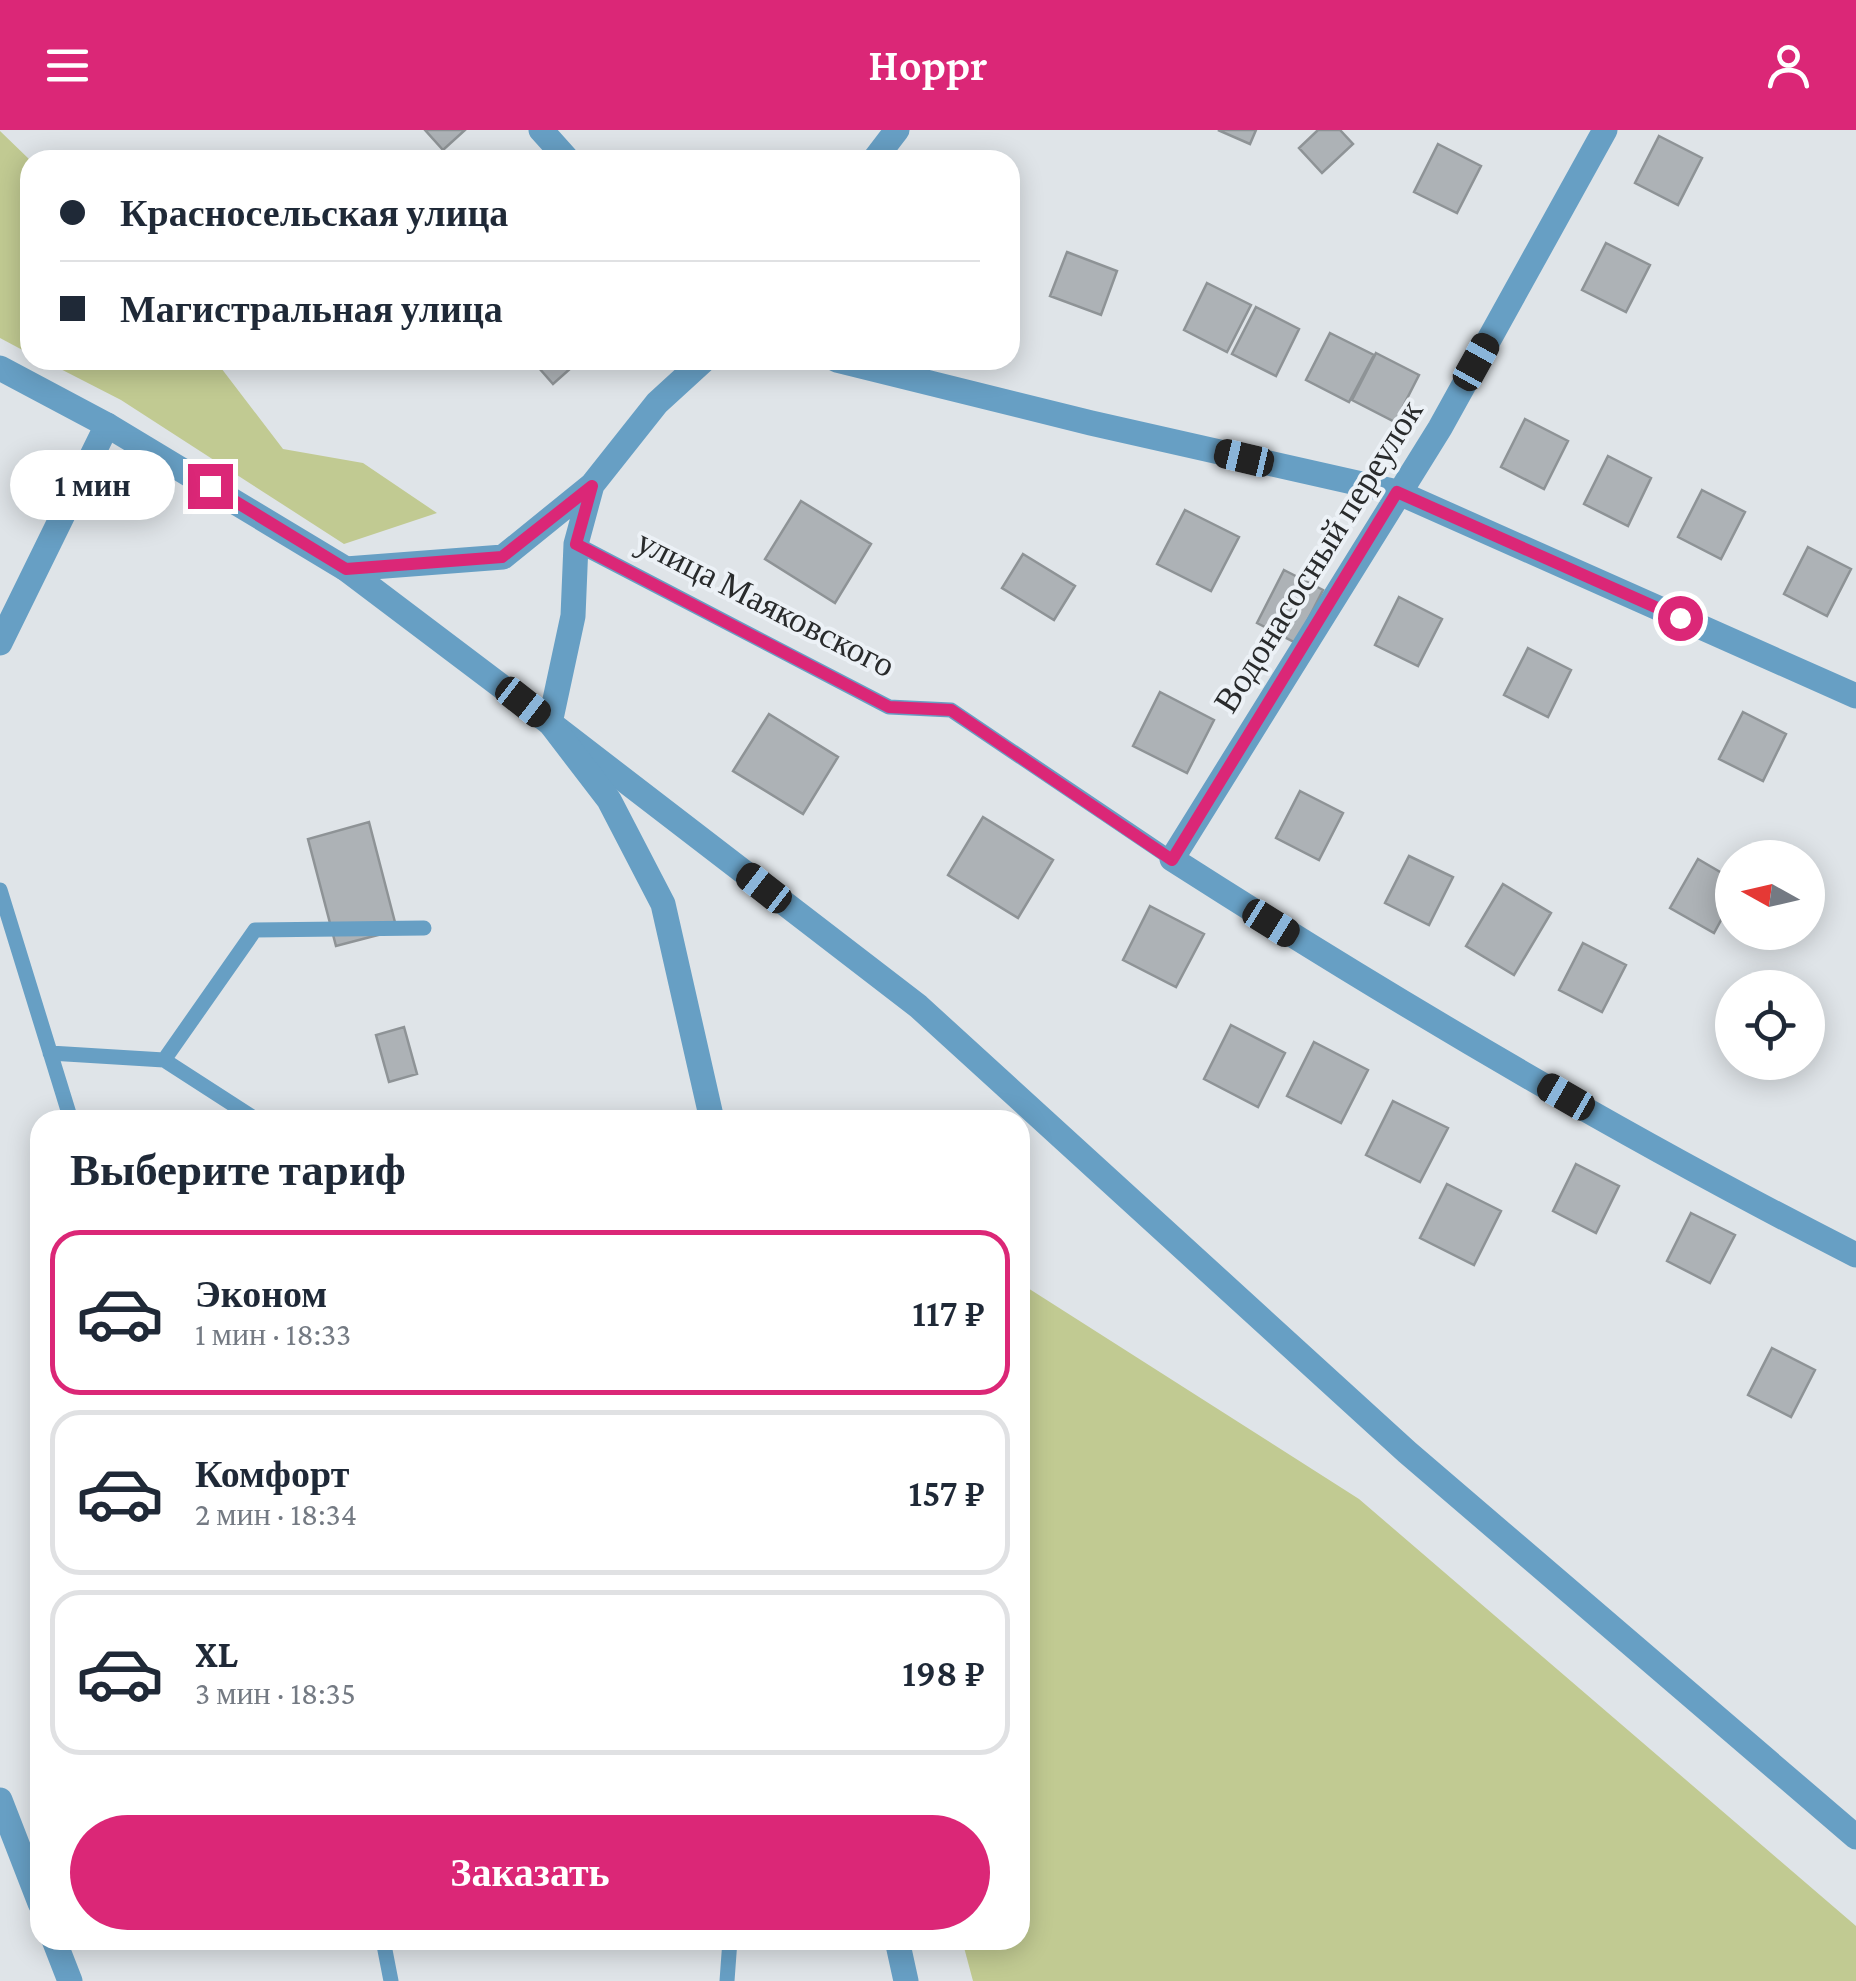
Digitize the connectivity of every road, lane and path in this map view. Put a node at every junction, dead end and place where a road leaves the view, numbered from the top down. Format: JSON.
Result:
{"nodes":[{"id":1,"x":541,"y":130,"type":"edge"},
{"id":2,"x":897,"y":130,"type":"edge"},
{"id":3,"x":1606,"y":130,"type":"edge"},
{"id":4,"x":559,"y":150,"type":"edge"},
{"id":5,"x":882,"y":150,"type":"edge"},
{"id":6,"x":0,"y":368,"type":"edge"},
{"id":7,"x":693,"y":370,"type":"edge"},
{"id":8,"x":878,"y":370,"type":"edge"},
{"id":9,"x":107,"y":425,"type":"junction"},
{"id":10,"x":592,"y":486,"type":"junction"},
{"id":11,"x":1397,"y":492,"type":"junction"},
{"id":12,"x":576,"y":544,"type":"junction"},
{"id":13,"x":346,"y":569,"type":"junction"},
{"id":14,"x":0,"y":643,"type":"edge"},
{"id":15,"x":1856,"y":696,"type":"edge"},
{"id":16,"x":550,"y":723,"type":"junction"},
{"id":17,"x":1172,"y":860,"type":"junction"},
{"id":18,"x":0,"y":890,"type":"edge"},
{"id":19,"x":424,"y":928,"type":"dead end"},
{"id":20,"x":50,"y":1053,"type":"junction"},
{"id":21,"x":164,"y":1060,"type":"junction"},
{"id":22,"x":68,"y":1110,"type":"edge"},
{"id":23,"x":242,"y":1110,"type":"edge"},
{"id":24,"x":710,"y":1110,"type":"edge"},
{"id":25,"x":1856,"y":1255,"type":"edge"},
{"id":26,"x":0,"y":1800,"type":"edge"},
{"id":27,"x":1856,"y":1837,"type":"edge"},
{"id":28,"x":30,"y":1878,"type":"edge"},
{"id":29,"x":58,"y":1950,"type":"edge"},
{"id":30,"x":386,"y":1950,"type":"edge"},
{"id":31,"x":730,"y":1950,"type":"edge"},
{"id":32,"x":898,"y":1950,"type":"edge"},
{"id":33,"x":70,"y":1981,"type":"edge"},
{"id":34,"x":391,"y":1981,"type":"edge"},
{"id":35,"x":728,"y":1981,"type":"edge"},
{"id":36,"x":906,"y":1981,"type":"edge"}],
"edges":[{"from":1,"to":4,"type":"street"},
{"from":2,"to":5,"type":"street"},
{"from":3,"to":11,"type":"street","name":"Водонасосный переулок"},
{"from":6,"to":9,"type":"street"},
{"from":7,"to":10,"type":"street"},
{"from":8,"to":11,"type":"street"},
{"from":9,"to":13,"type":"street"},
{"from":9,"to":14,"type":"street"},
{"from":10,"to":12,"type":"street"},
{"from":10,"to":13,"type":"street"},
{"from":11,"to":15,"type":"street"},
{"from":11,"to":17,"type":"street","name":"Водонасосный переулок"},
{"from":12,"to":16,"type":"street"},
{"from":12,"to":17,"type":"lane","name":"улица Маяковского"},
{"from":13,"to":16,"type":"street"},
{"from":16,"to":24,"type":"street"},
{"from":16,"to":27,"type":"street"},
{"from":17,"to":25,"type":"street","name":"улица Маяковского"},
{"from":18,"to":20,"type":"lane"},
{"from":19,"to":21,"type":"lane"},
{"from":20,"to":21,"type":"lane"},
{"from":20,"to":22,"type":"lane"},
{"from":21,"to":23,"type":"lane"},
{"from":26,"to":28,"type":"street"},
{"from":29,"to":33,"type":"street"},
{"from":30,"to":34,"type":"lane"},
{"from":31,"to":35,"type":"lane"},
{"from":32,"to":36,"type":"street"}]}
